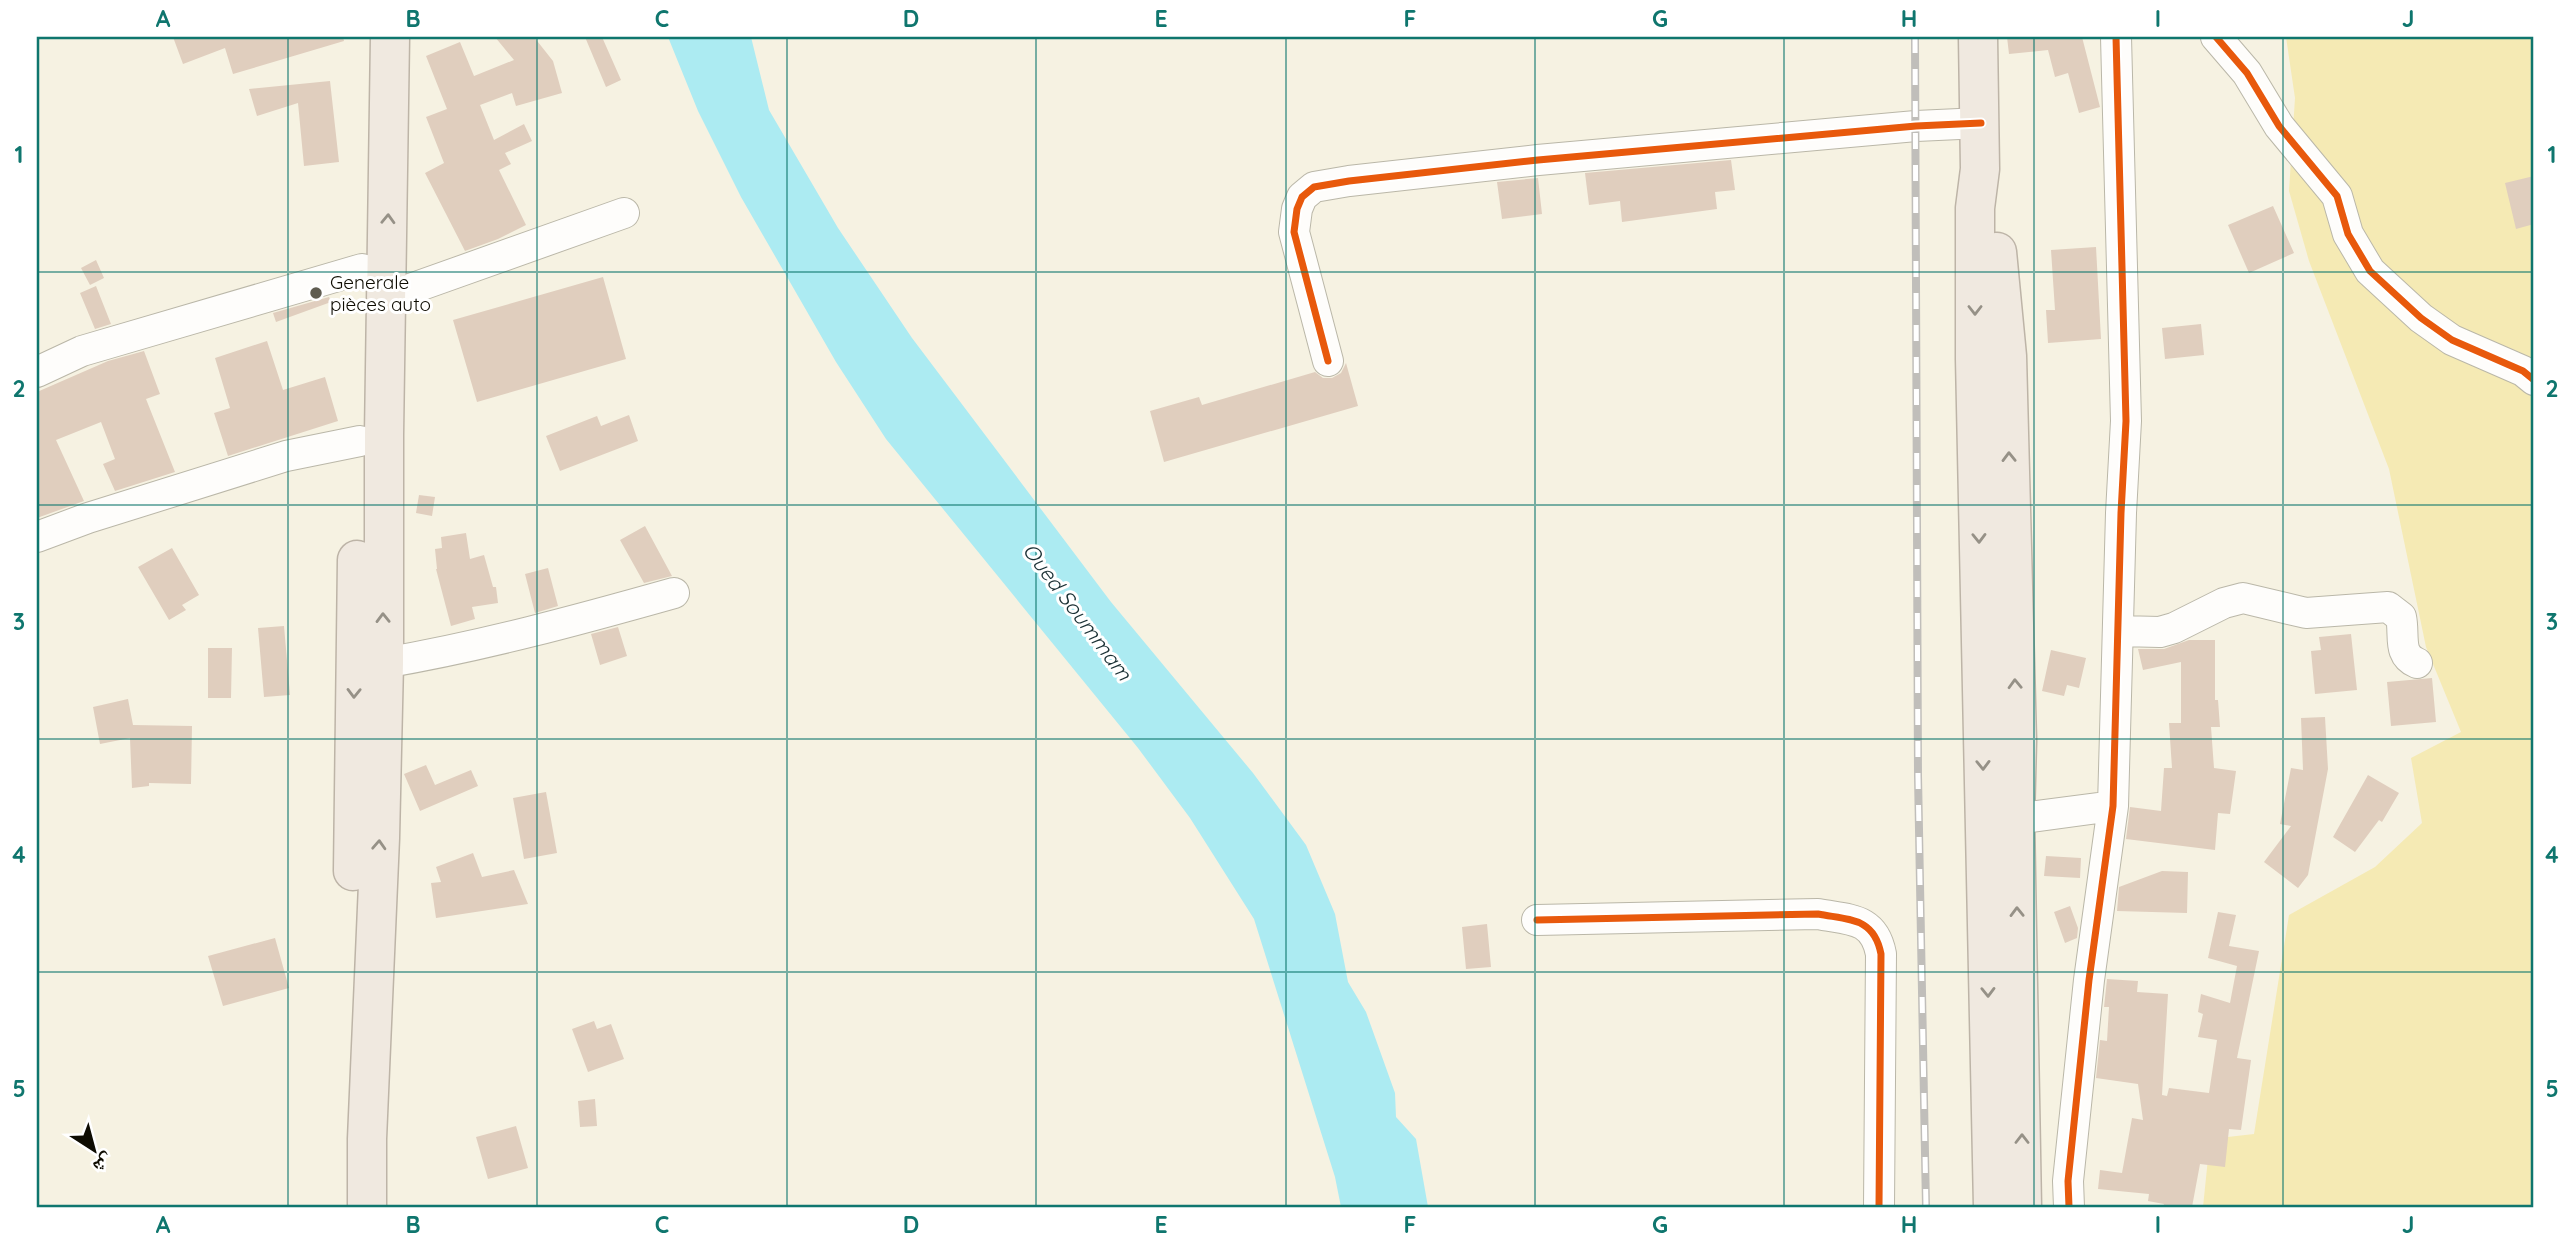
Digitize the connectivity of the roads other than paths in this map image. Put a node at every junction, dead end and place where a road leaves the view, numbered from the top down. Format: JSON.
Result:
{"nodes":[{"id":1,"x":369,"y":37,"type":"edge"},
{"id":2,"x":390,"y":37,"type":"edge"},
{"id":3,"x":1978,"y":37,"type":"edge"},
{"id":4,"x":2116,"y":37,"type":"edge"},
{"id":5,"x":2216,"y":37,"type":"edge"},
{"id":6,"x":1980,"y":123,"type":"junction"},
{"id":7,"x":1980,"y":169,"type":"junction"},
{"id":8,"x":624,"y":213,"type":"dead end"},
{"id":9,"x":374,"y":283,"type":"junction"},
{"id":10,"x":1328,"y":361,"type":"dead end"},
{"id":11,"x":37,"y":372,"type":"edge"},
{"id":12,"x":2534,"y":380,"type":"edge"},
{"id":13,"x":360,"y":441,"type":"junction"},
{"id":14,"x":37,"y":537,"type":"edge"},
{"id":15,"x":674,"y":593,"type":"dead end"},
{"id":16,"x":2119,"y":631,"type":"junction"},
{"id":17,"x":384,"y":663,"type":"junction"},
{"id":18,"x":2417,"y":663,"type":"dead end"},
{"id":19,"x":2113,"y":806,"type":"junction"},
{"id":20,"x":2015,"y":818,"type":"junction"},
{"id":21,"x":1537,"y":920,"type":"dead end"},
{"id":22,"x":347,"y":1207,"type":"edge"},
{"id":23,"x":367,"y":1207,"type":"edge"},
{"id":24,"x":1879,"y":1207,"type":"edge"},
{"id":25,"x":1993,"y":1207,"type":"edge"},
{"id":26,"x":2022,"y":1207,"type":"edge"},
{"id":27,"x":2069,"y":1207,"type":"edge"}],
"edges":[{"from":1,"to":9,"type":"highway"},
{"from":9,"to":2,"type":"highway","one_way":true},
{"from":3,"to":6,"type":"highway"},
{"from":4,"to":16,"type":"street"},
{"from":5,"to":12,"type":"street"},
{"from":6,"to":7,"type":"highway"},
{"from":6,"to":10,"type":"street"},
{"from":20,"to":7,"type":"highway","one_way":true},
{"from":7,"to":25,"type":"highway","one_way":true},
{"from":8,"to":9,"type":"street"},
{"from":9,"to":11,"type":"street"},
{"from":9,"to":13,"type":"highway"},
{"from":17,"to":9,"type":"highway","one_way":true},
{"from":13,"to":14,"type":"street"},
{"from":13,"to":22,"type":"highway","one_way":true},
{"from":15,"to":17,"type":"street"},
{"from":16,"to":18,"type":"street"},
{"from":16,"to":19,"type":"street"},
{"from":23,"to":17,"type":"highway","one_way":true},
{"from":19,"to":20,"type":"street"},
{"from":19,"to":27,"type":"street"},
{"from":26,"to":20,"type":"highway","one_way":true},
{"from":21,"to":24,"type":"street"}]}
